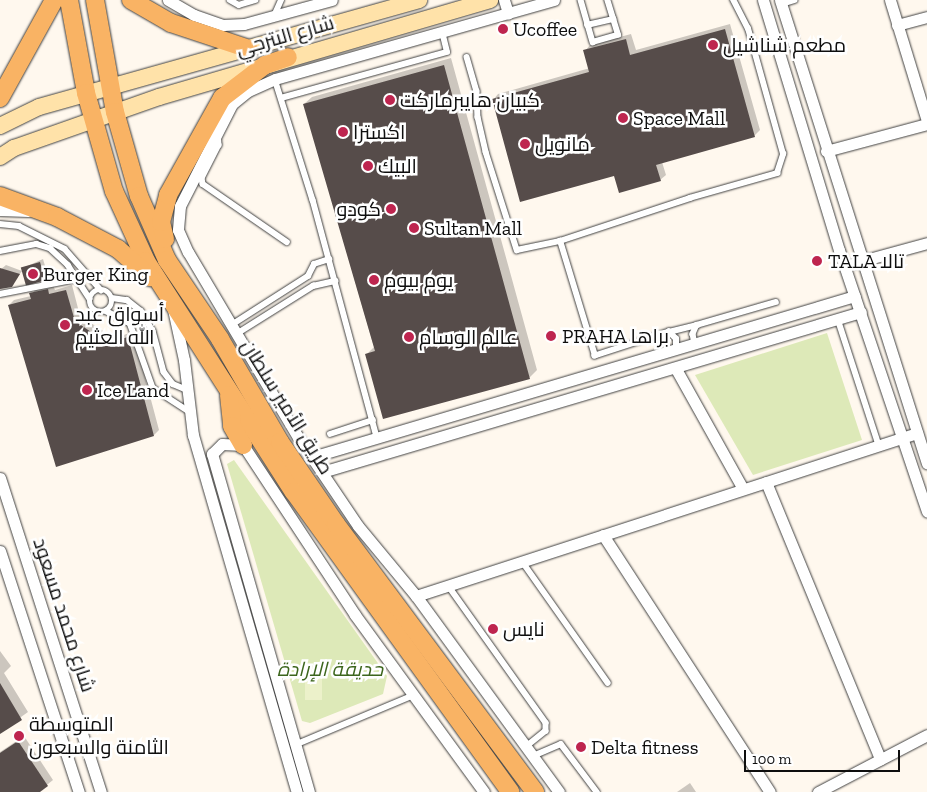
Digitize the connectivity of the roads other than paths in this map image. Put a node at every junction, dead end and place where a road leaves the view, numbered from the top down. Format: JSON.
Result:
{"nodes":[{"id":1,"x":54,"y":0,"type":"edge"},
{"id":2,"x":69,"y":0,"type":"edge"},
{"id":3,"x":95,"y":0,"type":"edge"},
{"id":4,"x":131,"y":0,"type":"edge"},
{"id":5,"x":168,"y":0,"type":"edge"},
{"id":6,"x":230,"y":0,"type":"edge"},
{"id":7,"x":255,"y":0,"type":"edge"},
{"id":8,"x":281,"y":0,"type":"edge"},
{"id":9,"x":332,"y":0,"type":"edge"},
{"id":10,"x":419,"y":0,"type":"edge"},
{"id":11,"x":490,"y":0,"type":"edge"},
{"id":12,"x":504,"y":0,"type":"edge"},
{"id":13,"x":554,"y":0,"type":"edge"},
{"id":14,"x":581,"y":0,"type":"edge"},
{"id":15,"x":607,"y":0,"type":"edge"},
{"id":16,"x":733,"y":0,"type":"edge"},
{"id":17,"x":763,"y":0,"type":"edge"},
{"id":18,"x":794,"y":0,"type":"edge"},
{"id":19,"x":890,"y":0,"type":"edge"},
{"id":20,"x":781,"y":2,"type":"edge"},
{"id":21,"x":508,"y":13,"type":"junction"},
{"id":22,"x":274,"y":16,"type":"junction"},
{"id":23,"x":927,"y":17,"type":"edge"},
{"id":24,"x":613,"y":19,"type":"junction"},
{"id":25,"x":587,"y":25,"type":"junction"},
{"id":26,"x":897,"y":25,"type":"junction"},
{"id":27,"x":442,"y":32,"type":"junction"},
{"id":28,"x":250,"y":49,"type":"junction"},
{"id":29,"x":288,"y":57,"type":"junction"},
{"id":30,"x":467,"y":57,"type":"dead end"},
{"id":31,"x":275,"y":79,"type":"junction"},
{"id":32,"x":111,"y":87,"type":"junction"},
{"id":33,"x":86,"y":93,"type":"junction"},
{"id":34,"x":0,"y":98,"type":"edge"},
{"id":35,"x":281,"y":98,"type":"junction"},
{"id":36,"x":115,"y":112,"type":"junction"},
{"id":37,"x":94,"y":118,"type":"junction"},
{"id":38,"x":927,"y":123,"type":"edge"},
{"id":39,"x":0,"y":126,"type":"edge"},
{"id":40,"x":218,"y":132,"type":"junction"},
{"id":41,"x":826,"y":152,"type":"junction"},
{"id":42,"x":0,"y":157,"type":"edge"},
{"id":43,"x":0,"y":196,"type":"edge"},
{"id":44,"x":0,"y":210,"type":"edge"},
{"id":45,"x":42,"y":211,"type":"junction"},
{"id":46,"x":0,"y":224,"type":"edge"},
{"id":47,"x":560,"y":241,"type":"junction"},
{"id":48,"x":287,"y":242,"type":"dead end"},
{"id":49,"x":927,"y":243,"type":"edge"},
{"id":50,"x":0,"y":251,"type":"edge"},
{"id":51,"x":329,"y":259,"type":"junction"},
{"id":52,"x":861,"y":261,"type":"junction"},
{"id":53,"x":845,"y":266,"type":"junction"},
{"id":54,"x":77,"y":279,"type":"junction"},
{"id":55,"x":335,"y":281,"type":"junction"},
{"id":56,"x":184,"y":286,"type":"junction"},
{"id":57,"x":101,"y":290,"type":"junction"},
{"id":58,"x":0,"y":294,"type":"edge"},
{"id":59,"x":855,"y":296,"type":"junction"},
{"id":60,"x":112,"y":298,"type":"junction"},
{"id":61,"x":90,"y":299,"type":"junction"},
{"id":62,"x":171,"y":300,"type":"junction"},
{"id":63,"x":776,"y":302,"type":"dead end"},
{"id":64,"x":106,"y":311,"type":"junction"},
{"id":65,"x":860,"y":312,"type":"junction"},
{"id":66,"x":838,"y":319,"type":"junction"},
{"id":67,"x":697,"y":325,"type":"junction"},
{"id":68,"x":236,"y":328,"type":"junction"},
{"id":69,"x":669,"y":332,"type":"junction"},
{"id":70,"x":695,"y":344,"type":"junction"},
{"id":71,"x":676,"y":350,"type":"junction"},
{"id":72,"x":676,"y":369,"type":"junction"},
{"id":73,"x":189,"y":391,"type":"junction"},
{"id":74,"x":229,"y":392,"type":"junction"},
{"id":75,"x":190,"y":413,"type":"junction"},
{"id":76,"x":373,"y":420,"type":"junction"},
{"id":77,"x":917,"y":432,"type":"junction"},
{"id":78,"x":330,"y":434,"type":"dead end"},
{"id":79,"x":903,"y":437,"type":"junction"},
{"id":80,"x":377,"y":438,"type":"junction"},
{"id":81,"x":243,"y":445,"type":"junction"},
{"id":82,"x":879,"y":445,"type":"junction"},
{"id":83,"x":312,"y":457,"type":"junction"},
{"id":84,"x":927,"y":462,"type":"edge"},
{"id":85,"x":322,"y":472,"type":"junction"},
{"id":86,"x":0,"y":478,"type":"edge"},
{"id":87,"x":766,"y":482,"type":"junction"},
{"id":88,"x":743,"y":489,"type":"junction"},
{"id":89,"x":927,"y":512,"type":"edge"},
{"id":90,"x":603,"y":535,"type":"junction"},
{"id":91,"x":0,"y":551,"type":"edge"},
{"id":92,"x":522,"y":562,"type":"junction"},
{"id":93,"x":448,"y":585,"type":"junction"},
{"id":94,"x":416,"y":596,"type":"junction"},
{"id":95,"x":418,"y":633,"type":"junction"},
{"id":96,"x":403,"y":645,"type":"junction"},
{"id":97,"x":608,"y":683,"type":"dead end"},
{"id":98,"x":414,"y":695,"type":"junction"},
{"id":99,"x":927,"y":735,"type":"edge"},
{"id":100,"x":295,"y":746,"type":"junction"},
{"id":101,"x":529,"y":751,"type":"junction"},
{"id":102,"x":880,"y":759,"type":"junction"},
{"id":103,"x":79,"y":792,"type":"edge"},
{"id":104,"x":101,"y":792,"type":"edge"},
{"id":105,"x":297,"y":792,"type":"edge"},
{"id":106,"x":309,"y":792,"type":"edge"},
{"id":107,"x":484,"y":792,"type":"edge"},
{"id":108,"x":510,"y":792,"type":"edge"},
{"id":109,"x":535,"y":792,"type":"edge"},
{"id":110,"x":559,"y":792,"type":"edge"},
{"id":111,"x":597,"y":792,"type":"edge"},
{"id":112,"x":770,"y":792,"type":"edge"},
{"id":113,"x":818,"y":792,"type":"edge"}],
"edges":[{"from":1,"to":34,"type":"main road"},
{"from":2,"to":33,"type":"main road","name":"طريق الأمير سلطان"},
{"from":3,"to":32,"type":"main road","name":"طريق الأمير سلطان"},
{"from":4,"to":28,"type":"main road"},
{"from":5,"to":22,"type":"street","name":"شارع البترجي"},
{"from":6,"to":7,"type":"lane"},
{"from":8,"to":22,"type":"lane"},
{"from":9,"to":22,"type":"street","name":"شارع البترجي"},
{"from":10,"to":28,"type":"main road","name":"شارع البترجي"},
{"from":11,"to":29,"type":"main road","name":"شارع البترجي"},
{"from":12,"to":21,"type":"street"},
{"from":13,"to":21,"type":"street","name":"شارع البترجي"},
{"from":14,"to":25,"type":"lane"},
{"from":15,"to":24,"type":"lane"},
{"from":16,"to":47,"type":"lane"},
{"from":17,"to":53,"type":"street"},
{"from":18,"to":20,"type":"lane"},
{"from":19,"to":26,"type":"street"},
{"from":20,"to":41,"type":"street"},
{"from":21,"to":27,"type":"street","name":"شارع البترجي"},
{"from":23,"to":26,"type":"street"},
{"from":24,"to":25,"type":"lane"},
{"from":24,"to":25,"type":"lane"},
{"from":26,"to":38,"type":"street"},
{"from":27,"to":31,"type":"street","name":"شارع البترجي"},
{"from":27,"to":35,"type":"lane"},
{"from":28,"to":32,"type":"main road","name":"شارع البترجي"},
{"from":29,"to":36,"type":"main road","name":"شارع البترجي"},
{"from":29,"to":56,"type":"main road"},
{"from":30,"to":47,"type":"lane"},
{"from":31,"to":35,"type":"lane"},
{"from":31,"to":40,"type":"street","name":"شارع البترجي"},
{"from":32,"to":33,"type":"main road","name":"شارع البترجي"},
{"from":32,"to":36,"type":"main road","name":"طريق الأمير سلطان"},
{"from":33,"to":37,"type":"main road","name":"طريق الأمير سلطان"},
{"from":33,"to":39,"type":"main road","name":"شارع البترجي"},
{"from":35,"to":51,"type":"lane"},
{"from":36,"to":37,"type":"main road","name":"شارع البترجي"},
{"from":36,"to":56,"type":"main road","name":"طريق الأمير سلطان"},
{"from":37,"to":42,"type":"main road","name":"شارع البترجي"},
{"from":37,"to":62,"type":"main road","name":"طريق الأمير سلطان"},
{"from":38,"to":41,"type":"street"},
{"from":40,"to":48,"type":"lane"},
{"from":40,"to":68,"type":"street"},
{"from":41,"to":52,"type":"street"},
{"from":43,"to":45,"type":"main road"},
{"from":44,"to":45,"type":"street"},
{"from":45,"to":62,"type":"main road"},
{"from":46,"to":57,"type":"lane"},
{"from":47,"to":69,"type":"lane"},
{"from":49,"to":52,"type":"street"},
{"from":50,"to":54,"type":"lane"},
{"from":51,"to":55,"type":"lane"},
{"from":51,"to":68,"type":"lane"},
{"from":52,"to":53,"type":"street"},
{"from":52,"to":77,"type":"street"},
{"from":53,"to":59,"type":"street"},
{"from":54,"to":58,"type":"lane"},
{"from":54,"to":61,"type":"lane"},
{"from":55,"to":68,"type":"lane"},
{"from":55,"to":76,"type":"lane"},
{"from":56,"to":95,"type":"main road","name":"طريق الأمير سلطان"},
{"from":57,"to":60,"type":"lane"},
{"from":57,"to":61,"type":"lane"},
{"from":59,"to":65,"type":"street"},
{"from":59,"to":70,"type":"street"},
{"from":60,"to":64,"type":"lane"},
{"from":60,"to":73,"type":"lane"},
{"from":61,"to":64,"type":"lane"},
{"from":62,"to":73,"type":"street"},
{"from":62,"to":74,"type":"main road","name":"طريق الأمير سلطان"},
{"from":63,"to":67,"type":"lane"},
{"from":64,"to":75,"type":"lane"},
{"from":65,"to":66,"type":"street"},
{"from":65,"to":79,"type":"street"},
{"from":66,"to":72,"type":"street"},
{"from":66,"to":82,"type":"lane"},
{"from":67,"to":69,"type":"lane"},
{"from":67,"to":70,"type":"lane"},
{"from":68,"to":83,"type":"street"},
{"from":69,"to":71,"type":"lane"},
{"from":70,"to":71,"type":"street"},
{"from":71,"to":80,"type":"street"},
{"from":72,"to":85,"type":"street"},
{"from":72,"to":88,"type":"street"},
{"from":73,"to":75,"type":"street"},
{"from":74,"to":81,"type":"main road"},
{"from":74,"to":96,"type":"main road","name":"طريق الأمير سلطان"},
{"from":75,"to":105,"type":"street"},
{"from":76,"to":78,"type":"lane"},
{"from":76,"to":80,"type":"lane"},
{"from":77,"to":79,"type":"street"},
{"from":77,"to":84,"type":"street"},
{"from":79,"to":82,"type":"street"},
{"from":79,"to":89,"type":"street"},
{"from":80,"to":83,"type":"street"},
{"from":81,"to":98,"type":"street"},
{"from":81,"to":100,"type":"street"},
{"from":82,"to":87,"type":"street"},
{"from":83,"to":85,"type":"street"},
{"from":85,"to":94,"type":"street"},
{"from":86,"to":104,"type":"street","name":"شارع محمد مسعود"},
{"from":87,"to":88,"type":"street"},
{"from":87,"to":102,"type":"street"},
{"from":88,"to":90,"type":"street"},
{"from":90,"to":92,"type":"street"},
{"from":90,"to":112,"type":"street"},
{"from":91,"to":103,"type":"street","name":"شارع محمد مسعود"},
{"from":92,"to":93,"type":"street"},
{"from":92,"to":97,"type":"lane"},
{"from":93,"to":94,"type":"street"},
{"from":93,"to":101,"type":"lane"},
{"from":94,"to":101,"type":"street"},
{"from":95,"to":96,"type":"main road"},
{"from":95,"to":109,"type":"main road","name":"طريق الأمير سلطان"},
{"from":96,"to":108,"type":"main road","name":"طريق الأمير سلطان"},
{"from":98,"to":100,"type":"lane"},
{"from":98,"to":107,"type":"street"},
{"from":99,"to":102,"type":"street"},
{"from":100,"to":106,"type":"street"},
{"from":101,"to":110,"type":"street"},
{"from":101,"to":111,"type":"lane"},
{"from":102,"to":113,"type":"street"}]}
